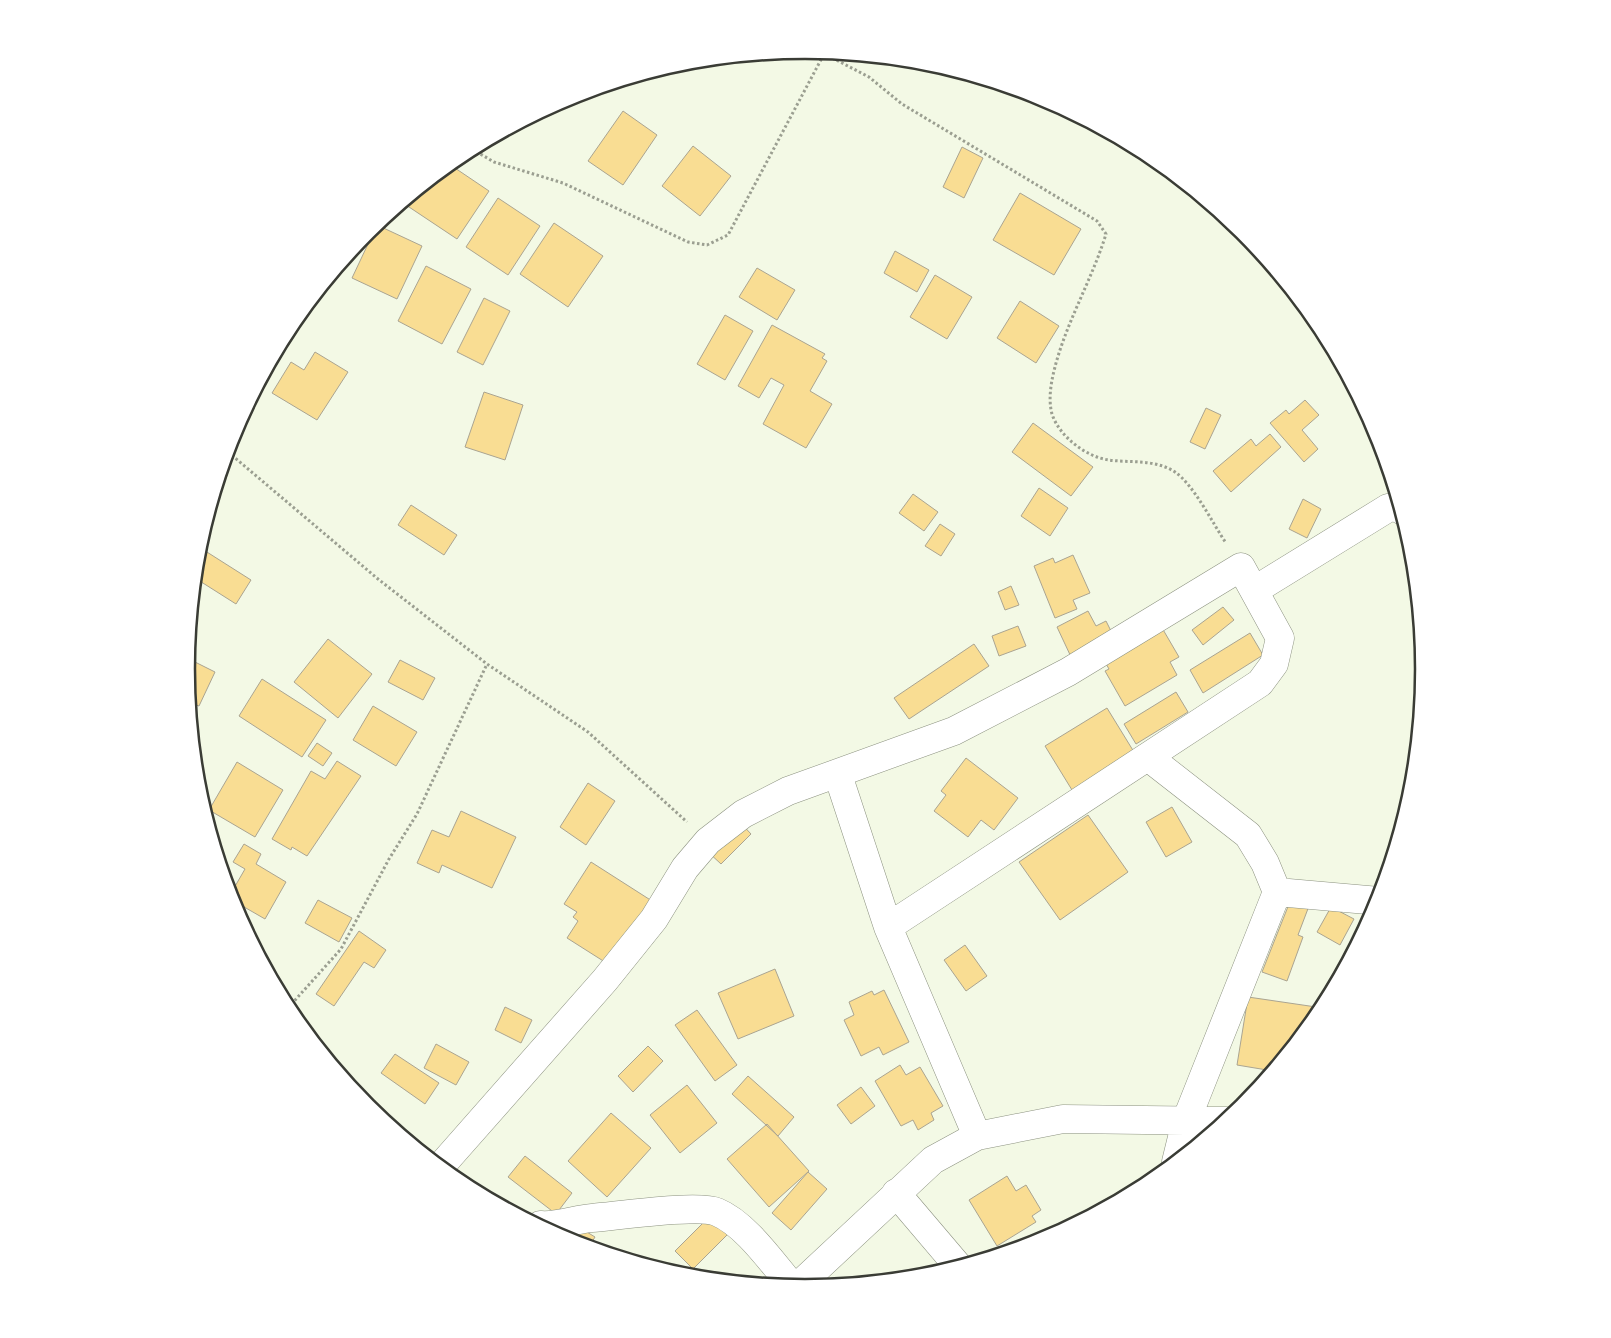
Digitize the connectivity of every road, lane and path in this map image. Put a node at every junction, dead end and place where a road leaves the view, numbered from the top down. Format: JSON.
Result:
{"nodes":[{"id":1,"x":821,"y":59,"type":"edge"},
{"id":2,"x":835,"y":60,"type":"edge"},
{"id":3,"x":480,"y":154,"type":"edge"},
{"id":4,"x":234,"y":457,"type":"edge"},
{"id":5,"x":1394,"y":508,"type":"edge"},
{"id":6,"x":1241,"y":567,"type":"junction"},
{"id":7,"x":1255,"y":590,"type":"junction"},
{"id":8,"x":487,"y":664,"type":"junction"},
{"id":9,"x":1148,"y":758,"type":"junction"},
{"id":10,"x":838,"y":775,"type":"junction"},
{"id":11,"x":708,"y":841,"type":"junction"},
{"id":12,"x":1277,"y":892,"type":"junction"},
{"id":13,"x":1370,"y":900,"type":"edge"},
{"id":14,"x":888,"y":927,"type":"junction"},
{"id":15,"x":294,"y":1001,"type":"edge"},
{"id":16,"x":1186,"y":1121,"type":"junction"},
{"id":17,"x":1216,"y":1121,"type":"edge"},
{"id":18,"x":976,"y":1136,"type":"junction"},
{"id":19,"x":1178,"y":1152,"type":"edge"},
{"id":20,"x":445,"y":1161,"type":"edge"},
{"id":21,"x":896,"y":1193,"type":"junction"},
{"id":22,"x":552,"y":1224,"type":"edge"},
{"id":23,"x":953,"y":1261,"type":"edge"},
{"id":24,"x":786,"y":1278,"type":"edge"},
{"id":25,"x":805,"y":1279,"type":"edge"}],
"edges":[{"from":1,"to":3,"type":"path"},
{"from":2,"to":6,"type":"path"},
{"from":4,"to":8,"type":"path"},
{"from":5,"to":7,"type":"street"},
{"from":6,"to":7,"type":"street"},
{"from":6,"to":10,"type":"street"},
{"from":7,"to":9,"type":"street"},
{"from":8,"to":11,"type":"path"},
{"from":8,"to":15,"type":"path"},
{"from":9,"to":12,"type":"street"},
{"from":9,"to":14,"type":"street"},
{"from":10,"to":11,"type":"street"},
{"from":10,"to":14,"type":"street"},
{"from":11,"to":20,"type":"street"},
{"from":12,"to":13,"type":"street"},
{"from":12,"to":16,"type":"street"},
{"from":14,"to":18,"type":"street"},
{"from":16,"to":17,"type":"street"},
{"from":16,"to":18,"type":"street"},
{"from":16,"to":19,"type":"street"},
{"from":18,"to":21,"type":"street"},
{"from":21,"to":23,"type":"street"},
{"from":21,"to":25,"type":"street"},
{"from":22,"to":24,"type":"street"}]}
